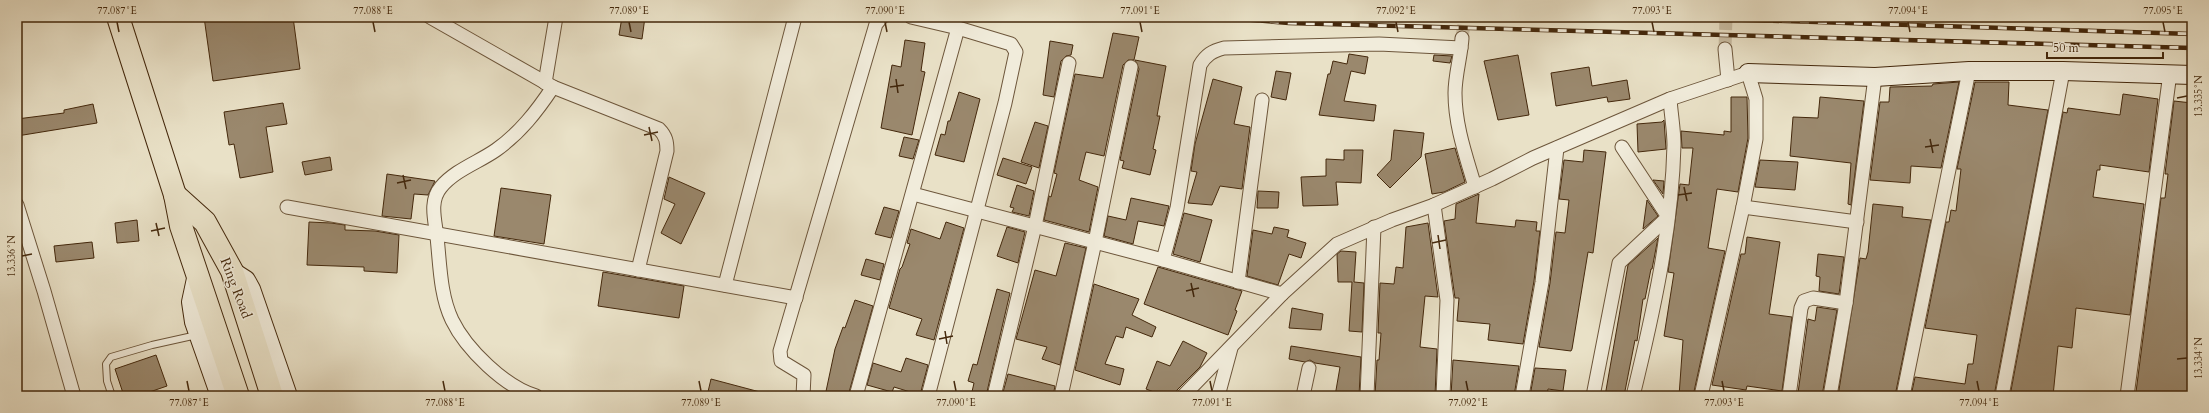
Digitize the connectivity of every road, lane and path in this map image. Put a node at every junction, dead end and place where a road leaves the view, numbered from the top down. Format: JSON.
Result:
{"nodes":[{"id":1,"x":118,"y":17,"type":"edge"},
{"id":2,"x":430,"y":17,"type":"edge"},
{"id":3,"x":556,"y":17,"type":"edge"},
{"id":4,"x":795,"y":17,"type":"edge"},
{"id":5,"x":882,"y":17,"type":"edge"},
{"id":6,"x":911,"y":17,"type":"edge"},
{"id":7,"x":958,"y":28,"type":"junction"},
{"id":8,"x":1725,"y":49,"type":"tunnel mouth"},
{"id":9,"x":1069,"y":63,"type":"dead end"},
{"id":10,"x":1131,"y":67,"type":"dead end"},
{"id":11,"x":1969,"y":71,"type":"junction"},
{"id":12,"x":2063,"y":71,"type":"junction"},
{"id":13,"x":1748,"y":73,"type":"junction"},
{"id":14,"x":2170,"y":73,"type":"junction"},
{"id":15,"x":2192,"y":75,"type":"edge"},
{"id":16,"x":1875,"y":76,"type":"junction"},
{"id":17,"x":1728,"y":80,"type":"junction"},
{"id":18,"x":549,"y":85,"type":"junction"},
{"id":19,"x":1262,"y":100,"type":"dead end"},
{"id":20,"x":1670,"y":100,"type":"junction"},
{"id":21,"x":1622,"y":147,"type":"dead end"},
{"id":22,"x":1557,"y":148,"type":"junction"},
{"id":23,"x":1474,"y":187,"type":"junction"},
{"id":24,"x":913,"y":194,"type":"junction"},
{"id":25,"x":175,"y":195,"type":"junction"},
{"id":26,"x":17,"y":205,"type":"edge"},
{"id":27,"x":1434,"y":205,"type":"junction"},
{"id":28,"x":287,"y":207,"type":"dead end"},
{"id":29,"x":1743,"y":207,"type":"junction"},
{"id":30,"x":976,"y":211,"type":"junction"},
{"id":31,"x":1668,"y":217,"type":"junction"},
{"id":32,"x":1857,"y":222,"type":"junction"},
{"id":33,"x":1035,"y":226,"type":"junction"},
{"id":34,"x":1374,"y":227,"type":"junction"},
{"id":35,"x":437,"y":234,"type":"junction"},
{"id":36,"x":1095,"y":242,"type":"junction"},
{"id":37,"x":1163,"y":260,"type":"junction"},
{"id":38,"x":638,"y":270,"type":"junction"},
{"id":39,"x":232,"y":271,"type":"junction"},
{"id":40,"x":1238,"y":282,"type":"junction"},
{"id":41,"x":725,"y":285,"type":"junction"},
{"id":42,"x":1282,"y":294,"type":"junction"},
{"id":43,"x":796,"y":298,"type":"junction"},
{"id":44,"x":1846,"y":303,"type":"junction"},
{"id":45,"x":207,"y":332,"type":"junction"},
{"id":46,"x":1231,"y":348,"type":"junction"},
{"id":47,"x":1309,"y":368,"type":"dead end"},
{"id":48,"x":227,"y":394,"type":"edge"},
{"id":49,"x":74,"y":396,"type":"edge"},
{"id":50,"x":112,"y":396,"type":"edge"},
{"id":51,"x":272,"y":396,"type":"edge"},
{"id":52,"x":288,"y":396,"type":"edge"},
{"id":53,"x":536,"y":396,"type":"edge"},
{"id":54,"x":803,"y":396,"type":"edge"},
{"id":55,"x":856,"y":396,"type":"edge"},
{"id":56,"x":928,"y":396,"type":"edge"},
{"id":57,"x":994,"y":396,"type":"edge"},
{"id":58,"x":1061,"y":396,"type":"edge"},
{"id":59,"x":1183,"y":396,"type":"edge"},
{"id":60,"x":1218,"y":396,"type":"edge"},
{"id":61,"x":1303,"y":396,"type":"edge"},
{"id":62,"x":1367,"y":396,"type":"edge"},
{"id":63,"x":1443,"y":396,"type":"edge"},
{"id":64,"x":1522,"y":396,"type":"edge"},
{"id":65,"x":1593,"y":396,"type":"edge"},
{"id":66,"x":1633,"y":396,"type":"edge"},
{"id":67,"x":1701,"y":396,"type":"edge"},
{"id":68,"x":1789,"y":396,"type":"edge"},
{"id":69,"x":1830,"y":396,"type":"edge"},
{"id":70,"x":1903,"y":396,"type":"edge"},
{"id":71,"x":2002,"y":396,"type":"edge"},
{"id":72,"x":2127,"y":396,"type":"edge"}],
"edges":[{"from":1,"to":25,"type":"highway"},
{"from":2,"to":18,"type":"street"},
{"from":3,"to":18,"type":"street"},
{"from":4,"to":41,"type":"street"},
{"from":5,"to":43,"type":"street"},
{"from":6,"to":7,"type":"street"},
{"from":7,"to":24,"type":"street"},
{"from":7,"to":30,"type":"street"},
{"from":8,"to":17,"type":"street"},
{"from":9,"to":33,"type":"street"},
{"from":10,"to":36,"type":"street"},
{"from":11,"to":12,"type":"street"},
{"from":11,"to":16,"type":"street"},
{"from":11,"to":70,"type":"street"},
{"from":12,"to":14,"type":"street"},
{"from":12,"to":71,"type":"street"},
{"from":13,"to":16,"type":"street"},
{"from":13,"to":17,"type":"street"},
{"from":13,"to":29,"type":"street"},
{"from":14,"to":15,"type":"street"},
{"from":14,"to":72,"type":"street"},
{"from":16,"to":32,"type":"street"},
{"from":17,"to":20,"type":"street"},
{"from":18,"to":35,"type":"street"},
{"from":18,"to":38,"type":"street"},
{"from":19,"to":40,"type":"street"},
{"from":20,"to":22,"type":"street"},
{"from":20,"to":31,"type":"street"},
{"from":21,"to":31,"type":"street"},
{"from":22,"to":23,"type":"street"},
{"from":22,"to":64,"type":"street"},
{"from":23,"to":27,"type":"street"},
{"from":23,"to":37,"type":"street"},
{"from":24,"to":30,"type":"street"},
{"from":24,"to":55,"type":"street"},
{"from":25,"to":39,"type":"highway","name":"Ring Road"},
{"from":25,"to":45,"type":"highway"},
{"from":26,"to":49,"type":"street"},
{"from":27,"to":34,"type":"street"},
{"from":27,"to":63,"type":"street"},
{"from":28,"to":35,"type":"street"},
{"from":29,"to":32,"type":"street"},
{"from":29,"to":67,"type":"street"},
{"from":30,"to":33,"type":"street"},
{"from":30,"to":56,"type":"street"},
{"from":31,"to":65,"type":"street"},
{"from":31,"to":66,"type":"street"},
{"from":32,"to":44,"type":"street"},
{"from":33,"to":36,"type":"street"},
{"from":33,"to":57,"type":"street"},
{"from":34,"to":42,"type":"street"},
{"from":34,"to":62,"type":"street"},
{"from":35,"to":38,"type":"street"},
{"from":35,"to":53,"type":"street"},
{"from":36,"to":37,"type":"street"},
{"from":36,"to":58,"type":"street"},
{"from":37,"to":40,"type":"street"},
{"from":38,"to":41,"type":"street"},
{"from":39,"to":51,"type":"highway","name":"Ring Road"},
{"from":39,"to":52,"type":"street"},
{"from":40,"to":42,"type":"street"},
{"from":41,"to":43,"type":"street"},
{"from":42,"to":46,"type":"street"},
{"from":43,"to":54,"type":"street"},
{"from":44,"to":68,"type":"street"},
{"from":44,"to":69,"type":"street"},
{"from":45,"to":48,"type":"highway"},
{"from":45,"to":50,"type":"lane"},
{"from":46,"to":59,"type":"street"},
{"from":46,"to":60,"type":"street"},
{"from":47,"to":61,"type":"street"}]}
